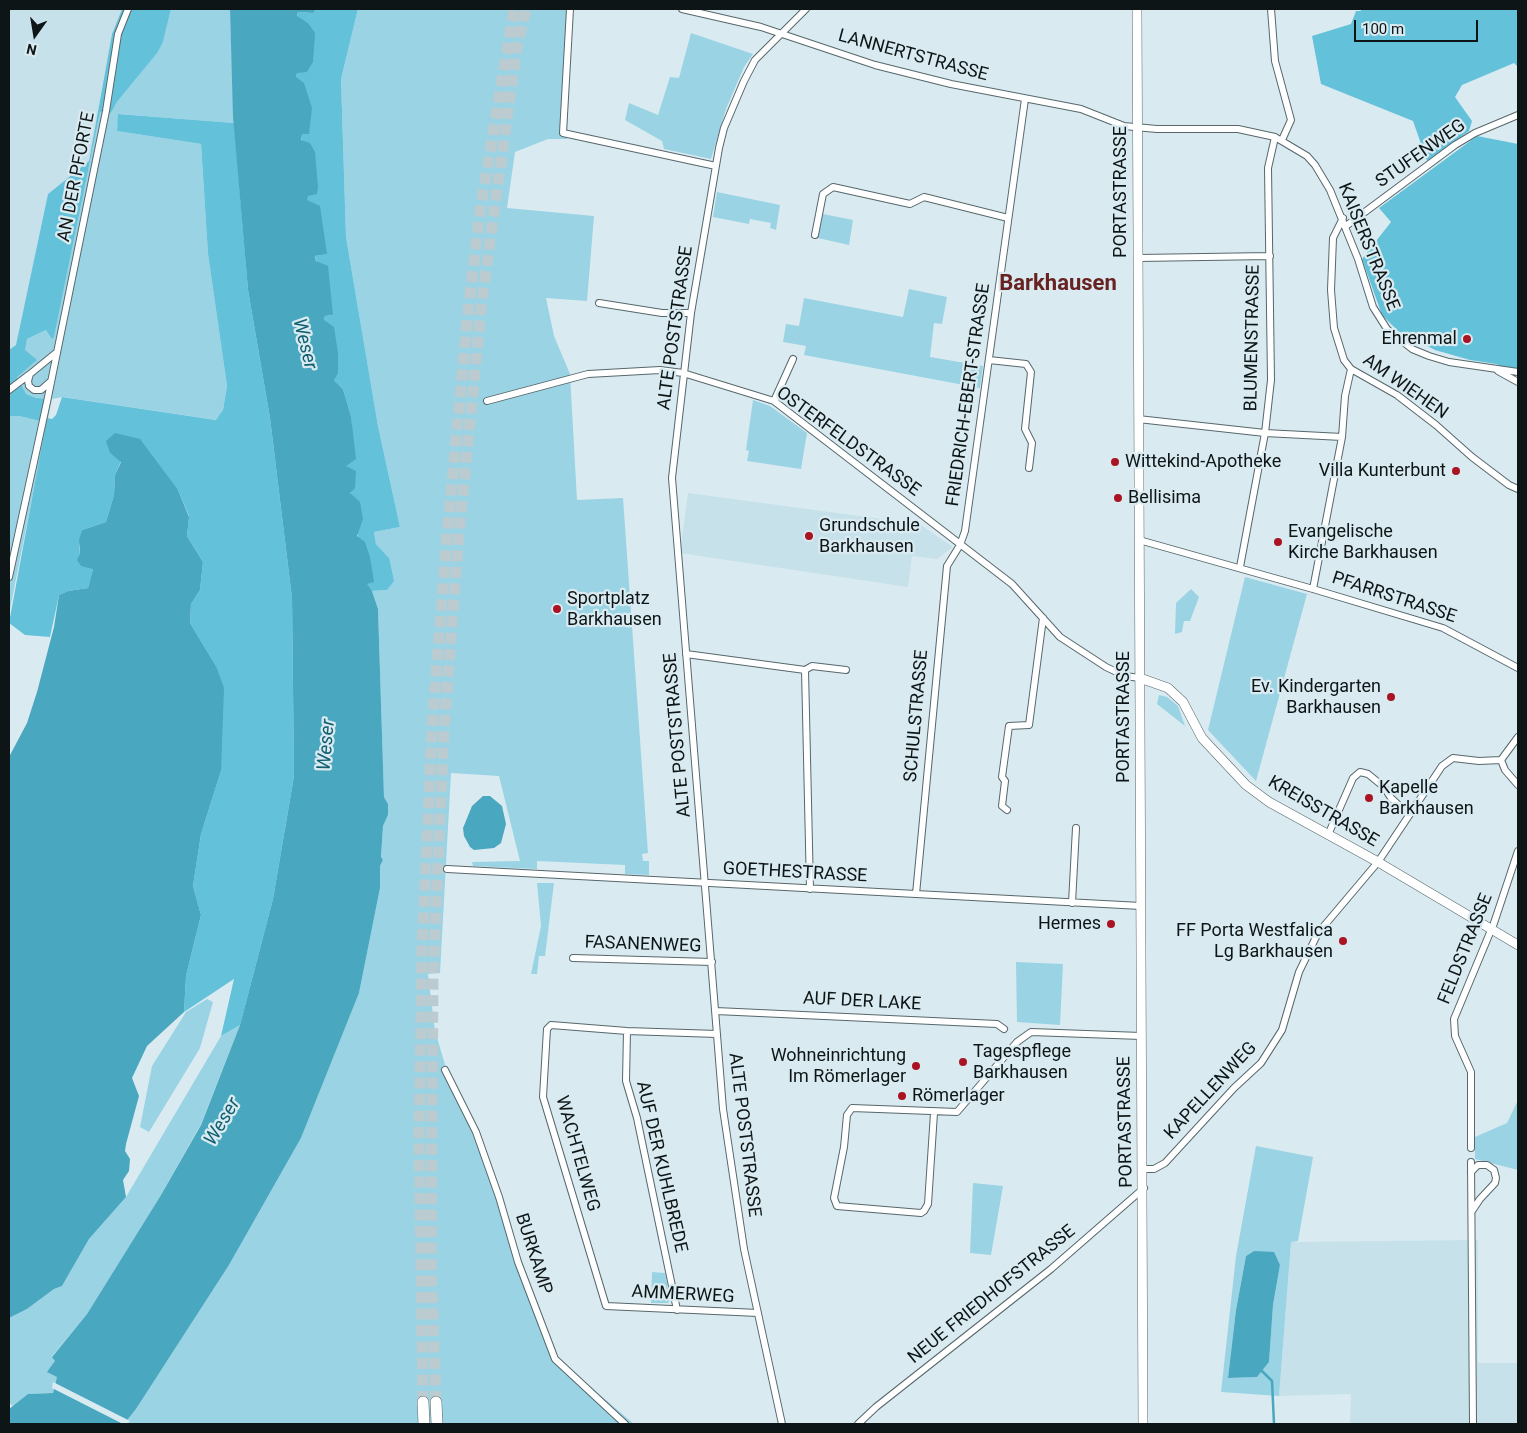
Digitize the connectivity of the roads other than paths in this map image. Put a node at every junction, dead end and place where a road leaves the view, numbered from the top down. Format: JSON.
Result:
{"nodes":[{"id":1,"x":128,"y":9,"type":"edge"},
{"id":2,"x":570,"y":9,"type":"edge"},
{"id":3,"x":682,"y":9,"type":"edge"},
{"id":4,"x":806,"y":9,"type":"edge"},
{"id":5,"x":1137,"y":9,"type":"edge"},
{"id":6,"x":1271,"y":9,"type":"edge"},
{"id":7,"x":703,"y":11,"type":"edge"},
{"id":8,"x":781,"y":33,"type":"junction"},
{"id":9,"x":1024,"y":99,"type":"junction"},
{"id":10,"x":1518,"y":116,"type":"edge"},
{"id":11,"x":1137,"y":128,"type":"junction"},
{"id":12,"x":1275,"y":137,"type":"junction"},
{"id":13,"x":1282,"y":140,"type":"junction"},
{"id":14,"x":716,"y":166,"type":"junction"},
{"id":15,"x":1008,"y":218,"type":"junction"},
{"id":16,"x":1343,"y":218,"type":"junction"},
{"id":17,"x":1346,"y":226,"type":"junction"},
{"id":18,"x":815,"y":235,"type":"dead end"},
{"id":19,"x":1270,"y":256,"type":"junction"},
{"id":20,"x":1138,"y":258,"type":"junction"},
{"id":21,"x":598,"y":303,"type":"dead end"},
{"id":22,"x":691,"y":313,"type":"junction"},
{"id":23,"x":57,"y":352,"type":"junction"},
{"id":24,"x":793,"y":359,"type":"dead end"},
{"id":25,"x":989,"y":360,"type":"junction"},
{"id":26,"x":1351,"y":369,"type":"junction"},
{"id":27,"x":1495,"y":369,"type":"junction"},
{"id":28,"x":1518,"y":372,"type":"edge"},
{"id":29,"x":682,"y":373,"type":"junction"},
{"id":30,"x":30,"y":374,"type":"junction"},
{"id":31,"x":52,"y":380,"type":"junction"},
{"id":32,"x":1518,"y":382,"type":"edge"},
{"id":33,"x":9,"y":390,"type":"edge"},
{"id":34,"x":487,"y":401,"type":"dead end"},
{"id":35,"x":774,"y":401,"type":"junction"},
{"id":36,"x":1138,"y":419,"type":"junction"},
{"id":37,"x":1265,"y":433,"type":"junction"},
{"id":38,"x":1342,"y":437,"type":"junction"},
{"id":39,"x":1030,"y":468,"type":"dead end"},
{"id":40,"x":1518,"y":489,"type":"edge"},
{"id":41,"x":1138,"y":540,"type":"junction"},
{"id":42,"x":960,"y":545,"type":"junction"},
{"id":43,"x":1240,"y":567,"type":"junction"},
{"id":44,"x":9,"y":577,"type":"edge"},
{"id":45,"x":1314,"y":589,"type":"junction"},
{"id":46,"x":1043,"y":618,"type":"junction"},
{"id":47,"x":686,"y":654,"type":"junction"},
{"id":48,"x":1518,"y":668,"type":"edge"},
{"id":49,"x":805,"y":670,"type":"junction"},
{"id":50,"x":846,"y":670,"type":"dead end"},
{"id":51,"x":1140,"y":678,"type":"junction"},
{"id":52,"x":1518,"y":737,"type":"edge"},
{"id":53,"x":1501,"y":760,"type":"junction"},
{"id":54,"x":1518,"y":785,"type":"edge"},
{"id":55,"x":1007,"y":810,"type":"dead end"},
{"id":56,"x":1408,"y":814,"type":"junction"},
{"id":57,"x":1076,"y":828,"type":"dead end"},
{"id":58,"x":1328,"y":835,"type":"junction"},
{"id":59,"x":1518,"y":851,"type":"edge"},
{"id":60,"x":1378,"y":862,"type":"junction"},
{"id":61,"x":447,"y":869,"type":"dead end"},
{"id":62,"x":705,"y":883,"type":"junction"},
{"id":63,"x":810,"y":889,"type":"junction"},
{"id":64,"x":916,"y":894,"type":"junction"},
{"id":65,"x":1072,"y":903,"type":"junction"},
{"id":66,"x":1141,"y":906,"type":"junction"},
{"id":67,"x":1491,"y":929,"type":"junction"},
{"id":68,"x":1518,"y":945,"type":"edge"},
{"id":69,"x":573,"y":958,"type":"dead end"},
{"id":70,"x":712,"y":962,"type":"junction"},
{"id":71,"x":716,"y":1010,"type":"junction"},
{"id":72,"x":1004,"y":1029,"type":"dead end"},
{"id":73,"x":627,"y":1031,"type":"junction"},
{"id":74,"x":717,"y":1034,"type":"junction"},
{"id":75,"x":1141,"y":1036,"type":"junction"},
{"id":76,"x":444,"y":1070,"type":"dead end"},
{"id":77,"x":934,"y":1113,"type":"junction"},
{"id":78,"x":1471,"y":1148,"type":"dead end"},
{"id":79,"x":1471,"y":1162,"type":"dead end"},
{"id":80,"x":1143,"y":1169,"type":"junction"},
{"id":81,"x":1471,"y":1172,"type":"junction"},
{"id":82,"x":1144,"y":1188,"type":"junction"},
{"id":83,"x":1471,"y":1212,"type":"junction"},
{"id":84,"x":606,"y":1306,"type":"joint"},
{"id":85,"x":678,"y":1310,"type":"junction"},
{"id":86,"x":758,"y":1314,"type":"junction"},
{"id":87,"x":423,"y":1402,"type":"tunnel mouth"},
{"id":88,"x":436,"y":1402,"type":"tunnel mouth"},
{"id":89,"x":424,"y":1424,"type":"edge"},
{"id":90,"x":437,"y":1424,"type":"edge"},
{"id":91,"x":625,"y":1424,"type":"edge"},
{"id":92,"x":782,"y":1424,"type":"edge"},
{"id":93,"x":858,"y":1424,"type":"edge"},
{"id":94,"x":1143,"y":1424,"type":"edge"},
{"id":95,"x":1472,"y":1424,"type":"edge"}],
"edges":[{"from":1,"to":23,"type":"street","name":"AN DER PFORTE"},
{"from":2,"to":14,"type":"street"},
{"from":3,"to":7,"type":"street","name":"LANNERTSTRASSE"},
{"from":4,"to":8,"type":"street","name":"ALTE POSTSTRASSE"},
{"from":5,"to":11,"type":"main road","name":"PORTASTRASSE"},
{"from":6,"to":13,"type":"street"},
{"from":7,"to":8,"type":"street","name":"LANNERTSTRASSE"},
{"from":8,"to":9,"type":"street","name":"LANNERTSTRASSE"},
{"from":8,"to":14,"type":"street","name":"ALTE POSTSTRASSE"},
{"from":9,"to":11,"type":"street","name":"LANNERTSTRASSE"},
{"from":9,"to":15,"type":"street","name":"FRIEDRICH-EBERT-STRASSE"},
{"from":10,"to":17,"type":"street","name":"STUFENWEG"},
{"from":11,"to":12,"type":"street","name":"KAISERSTRASSE"},
{"from":11,"to":20,"type":"main road","name":"PORTASTRASSE"},
{"from":12,"to":13,"type":"street","name":"KAISERSTRASSE"},
{"from":12,"to":19,"type":"street","name":"BLUMENSTRASSE"},
{"from":13,"to":16,"type":"street","name":"KAISERSTRASSE"},
{"from":14,"to":22,"type":"street","name":"ALTE POSTSTRASSE"},
{"from":15,"to":18,"type":"street"},
{"from":15,"to":25,"type":"street","name":"FRIEDRICH-EBERT-STRASSE"},
{"from":16,"to":17,"type":"street","name":"KAISERSTRASSE"},
{"from":16,"to":26,"type":"street","name":"AM WIEHEN"},
{"from":17,"to":27,"type":"street","name":"KAISERSTRASSE"},
{"from":19,"to":20,"type":"street"},
{"from":19,"to":37,"type":"street","name":"BLUMENSTRASSE"},
{"from":20,"to":36,"type":"main road","name":"PORTASTRASSE"},
{"from":21,"to":22,"type":"street"},
{"from":22,"to":29,"type":"street","name":"ALTE POSTSTRASSE"},
{"from":23,"to":30,"type":"street"},
{"from":23,"to":31,"type":"street","name":"AN DER PFORTE"},
{"from":24,"to":35,"type":"street"},
{"from":25,"to":39,"type":"street"},
{"from":25,"to":42,"type":"street","name":"FRIEDRICH-EBERT-STRASSE"},
{"from":26,"to":38,"type":"street"},
{"from":26,"to":40,"type":"street","name":"AM WIEHEN"},
{"from":27,"to":28,"type":"street","name":"KAISERSTRASSE"},
{"from":27,"to":32,"type":"street"},
{"from":29,"to":34,"type":"street","name":"OSTERFELDSTRASSE"},
{"from":29,"to":35,"type":"street","name":"OSTERFELDSTRASSE"},
{"from":29,"to":47,"type":"street","name":"ALTE POSTSTRASSE"},
{"from":30,"to":31,"type":"street"},
{"from":30,"to":33,"type":"street"},
{"from":31,"to":44,"type":"street","name":"AN DER PFORTE"},
{"from":35,"to":42,"type":"street","name":"OSTERFELDSTRASSE"},
{"from":36,"to":37,"type":"street"},
{"from":36,"to":41,"type":"main road","name":"PORTASTRASSE"},
{"from":37,"to":38,"type":"street"},
{"from":37,"to":43,"type":"street","name":"BLUMENSTRASSE"},
{"from":38,"to":45,"type":"street"},
{"from":41,"to":43,"type":"street","name":"PFARRSTRASSE"},
{"from":41,"to":51,"type":"main road","name":"PORTASTRASSE"},
{"from":42,"to":46,"type":"street","name":"OSTERFELDSTRASSE"},
{"from":42,"to":64,"type":"street","name":"SCHULSTRASSE"},
{"from":43,"to":45,"type":"street","name":"PFARRSTRASSE"},
{"from":45,"to":48,"type":"street","name":"PFARRSTRASSE"},
{"from":46,"to":51,"type":"street","name":"OSTERFELDSTRASSE"},
{"from":46,"to":55,"type":"street"},
{"from":47,"to":49,"type":"street"},
{"from":47,"to":62,"type":"street","name":"ALTE POSTSTRASSE"},
{"from":49,"to":50,"type":"street"},
{"from":49,"to":63,"type":"street"},
{"from":51,"to":58,"type":"main road","name":"KREISSTRASSE"},
{"from":51,"to":66,"type":"main road","name":"PORTASTRASSE"},
{"from":52,"to":53,"type":"street"},
{"from":53,"to":54,"type":"street"},
{"from":53,"to":56,"type":"street","name":"KAPELLENWEG"},
{"from":56,"to":58,"type":"street"},
{"from":56,"to":60,"type":"street","name":"KAPELLENWEG"},
{"from":57,"to":65,"type":"street"},
{"from":58,"to":60,"type":"main road","name":"KREISSTRASSE"},
{"from":59,"to":67,"type":"street","name":"FELDSTRASSE"},
{"from":60,"to":67,"type":"main road","name":"KREISSTRASSE"},
{"from":60,"to":80,"type":"street","name":"KAPELLENWEG"},
{"from":61,"to":62,"type":"street","name":"GOETHESTRASSE"},
{"from":62,"to":63,"type":"street","name":"GOETHESTRASSE"},
{"from":62,"to":70,"type":"street","name":"ALTE POSTSTRASSE"},
{"from":63,"to":64,"type":"street","name":"GOETHESTRASSE"},
{"from":64,"to":65,"type":"street","name":"GOETHESTRASSE"},
{"from":65,"to":66,"type":"street","name":"GOETHESTRASSE"},
{"from":66,"to":75,"type":"main road","name":"PORTASTRASSE"},
{"from":67,"to":68,"type":"main road","name":"KREISSTRASSE"},
{"from":67,"to":78,"type":"street","name":"FELDSTRASSE"},
{"from":69,"to":70,"type":"street","name":"FASANENWEG"},
{"from":70,"to":71,"type":"street","name":"ALTE POSTSTRASSE"},
{"from":71,"to":72,"type":"street","name":"AUF DER LAKE"},
{"from":71,"to":74,"type":"street","name":"ALTE POSTSTRASSE"},
{"from":73,"to":74,"type":"street","name":"WACHTELWEG"},
{"from":73,"to":84,"type":"street","name":"WACHTELWEG"},
{"from":73,"to":85,"type":"street","name":"AUF DER KUHLBREDE"},
{"from":74,"to":86,"type":"street","name":"ALTE POSTSTRASSE"},
{"from":75,"to":77,"type":"street"},
{"from":75,"to":80,"type":"main road","name":"PORTASTRASSE"},
{"from":76,"to":91,"type":"street","name":"BURKAMP"},
{"from":77,"to":77,"type":"street"},
{"from":79,"to":81,"type":"street"},
{"from":80,"to":82,"type":"main road","name":"PORTASTRASSE"},
{"from":81,"to":83,"type":"street"},
{"from":81,"to":83,"type":"street"},
{"from":82,"to":93,"type":"street","name":"NEUE FRIEDHOFSTRASSE"},
{"from":82,"to":94,"type":"main road","name":"PORTASTRASSE"},
{"from":83,"to":95,"type":"street"},
{"from":84,"to":85,"type":"street","name":"AMMERWEG"},
{"from":85,"to":86,"type":"street","name":"AMMERWEG"},
{"from":86,"to":92,"type":"street","name":"ALTE POSTSTRASSE"},
{"from":87,"to":89,"type":"highway"},
{"from":88,"to":90,"type":"highway"}]}
